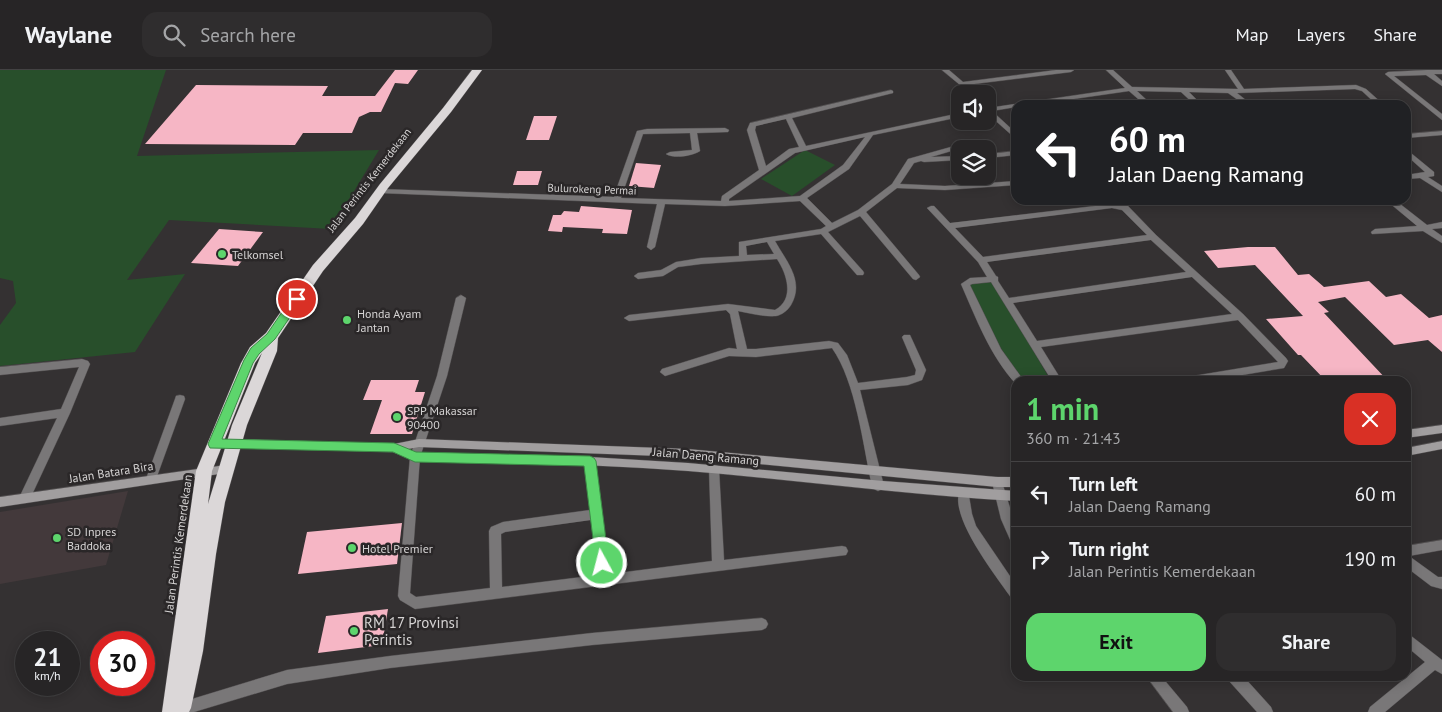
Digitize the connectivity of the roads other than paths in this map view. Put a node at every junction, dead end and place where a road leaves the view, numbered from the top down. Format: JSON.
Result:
{"nodes":[{"id":1,"x":477,"y":70,"type":"edge"},
{"id":2,"x":946,"y":70,"type":"edge"},
{"id":3,"x":1071,"y":70,"type":"edge"},
{"id":4,"x":1109,"y":70,"type":"edge"},
{"id":5,"x":1228,"y":70,"type":"edge"},
{"id":6,"x":1386,"y":72,"type":"edge"},
{"id":7,"x":1427,"y":72,"type":"junction"},
{"id":8,"x":1442,"y":72,"type":"edge"},
{"id":9,"x":962,"y":84,"type":"joint"},
{"id":10,"x":1442,"y":84,"type":"edge"},
{"id":11,"x":1132,"y":89,"type":"junction"},
{"id":12,"x":1183,"y":90,"type":"junction"},
{"id":13,"x":1242,"y":90,"type":"junction"},
{"id":14,"x":1230,"y":91,"type":"junction"},
{"id":15,"x":891,"y":92,"type":"dead end"},
{"id":16,"x":1071,"y":97,"type":"junction"},
{"id":17,"x":1051,"y":100,"type":"edge"},
{"id":18,"x":1074,"y":100,"type":"edge"},
{"id":19,"x":1144,"y":100,"type":"edge"},
{"id":20,"x":1194,"y":100,"type":"edge"},
{"id":21,"x":1242,"y":100,"type":"edge"},
{"id":22,"x":1376,"y":100,"type":"edge"},
{"id":23,"x":1011,"y":106,"type":"edge"},
{"id":24,"x":996,"y":109,"type":"edge"},
{"id":25,"x":788,"y":116,"type":"junction"},
{"id":26,"x":951,"y":117,"type":"edge"},
{"id":27,"x":996,"y":118,"type":"edge"},
{"id":28,"x":1442,"y":118,"type":"edge"},
{"id":29,"x":725,"y":130,"type":"dead end"},
{"id":30,"x":693,"y":131,"type":"junction"},
{"id":31,"x":1011,"y":132,"type":"edge"},
{"id":32,"x":871,"y":133,"type":"junction"},
{"id":33,"x":1442,"y":133,"type":"edge"},
{"id":34,"x":1411,"y":136,"type":"edge"},
{"id":35,"x":803,"y":147,"type":"junction"},
{"id":36,"x":951,"y":149,"type":"edge"},
{"id":37,"x":670,"y":154,"type":"dead end"},
{"id":38,"x":1011,"y":154,"type":"edge"},
{"id":39,"x":996,"y":155,"type":"edge"},
{"id":40,"x":1411,"y":156,"type":"edge"},
{"id":41,"x":951,"y":159,"type":"edge"},
{"id":42,"x":910,"y":161,"type":"junction"},
{"id":43,"x":763,"y":170,"type":"junction"},
{"id":44,"x":1442,"y":172,"type":"edge"},
{"id":45,"x":1431,"y":174,"type":"junction"},
{"id":46,"x":1421,"y":175,"type":"junction"},
{"id":47,"x":1411,"y":176,"type":"edge"},
{"id":48,"x":1011,"y":183,"type":"edge"},
{"id":49,"x":895,"y":186,"type":"junction"},
{"id":50,"x":382,"y":189,"type":"junction"},
{"id":51,"x":1442,"y":190,"type":"edge"},
{"id":52,"x":618,"y":196,"type":"junction"},
{"id":53,"x":566,"y":197,"type":"junction"},
{"id":54,"x":802,"y":198,"type":"junction"},
{"id":55,"x":627,"y":199,"type":"junction"},
{"id":56,"x":727,"y":201,"type":"junction"},
{"id":57,"x":661,"y":202,"type":"junction"},
{"id":58,"x":1396,"y":205,"type":"edge"},
{"id":59,"x":931,"y":208,"type":"dead end"},
{"id":60,"x":861,"y":212,"type":"junction"},
{"id":61,"x":1442,"y":225,"type":"edge"},
{"id":62,"x":948,"y":226,"type":"junction"},
{"id":63,"x":1425,"y":228,"type":"junction"},
{"id":64,"x":827,"y":229,"type":"junction"},
{"id":65,"x":1375,"y":232,"type":"dead end"},
{"id":66,"x":1153,"y":237,"type":"junction"},
{"id":67,"x":770,"y":239,"type":"junction"},
{"id":68,"x":1442,"y":240,"type":"edge"},
{"id":69,"x":651,"y":247,"type":"dead end"},
{"id":70,"x":780,"y":256,"type":"junction"},
{"id":71,"x":743,"y":258,"type":"junction"},
{"id":72,"x":981,"y":260,"type":"junction"},
{"id":73,"x":860,"y":273,"type":"dead end"},
{"id":74,"x":1194,"y":274,"type":"junction"},
{"id":75,"x":638,"y":276,"type":"dead end"},
{"id":76,"x":916,"y":277,"type":"dead end"},
{"id":77,"x":995,"y":280,"type":"junction"},
{"id":78,"x":461,"y":298,"type":"dead end"},
{"id":79,"x":1008,"y":301,"type":"junction"},
{"id":80,"x":728,"y":307,"type":"junction"},
{"id":81,"x":1240,"y":316,"type":"junction"},
{"id":82,"x":629,"y":318,"type":"dead end"},
{"id":83,"x":271,"y":337,"type":"junction"},
{"id":84,"x":907,"y":337,"type":"dead end"},
{"id":85,"x":1034,"y":345,"type":"junction"},
{"id":86,"x":743,"y":352,"type":"junction"},
{"id":87,"x":0,"y":372,"type":"edge"},
{"id":88,"x":665,"y":372,"type":"dead end"},
{"id":89,"x":1014,"y":376,"type":"edge"},
{"id":90,"x":1053,"y":376,"type":"edge"},
{"id":91,"x":1216,"y":376,"type":"edge"},
{"id":92,"x":854,"y":387,"type":"junction"},
{"id":93,"x":180,"y":399,"type":"dead end"},
{"id":94,"x":65,"y":413,"type":"junction"},
{"id":95,"x":0,"y":422,"type":"edge"},
{"id":96,"x":1442,"y":429,"type":"edge"},
{"id":97,"x":1411,"y":433,"type":"edge"},
{"id":98,"x":233,"y":443,"type":"junction"},
{"id":99,"x":419,"y":443,"type":"junction"},
{"id":100,"x":214,"y":444,"type":"junction"},
{"id":101,"x":540,"y":446,"type":"junction"},
{"id":102,"x":1442,"y":446,"type":"edge"},
{"id":103,"x":394,"y":448,"type":"junction"},
{"id":104,"x":1411,"y":451,"type":"edge"},
{"id":105,"x":415,"y":457,"type":"junction"},
{"id":106,"x":537,"y":460,"type":"junction"},
{"id":107,"x":590,"y":461,"type":"junction"},
{"id":108,"x":226,"y":469,"type":"junction"},
{"id":109,"x":714,"y":469,"type":"junction"},
{"id":110,"x":873,"y":470,"type":"junction"},
{"id":111,"x":204,"y":471,"type":"junction"},
{"id":112,"x":151,"y":479,"type":"junction"},
{"id":113,"x":997,"y":482,"type":"junction"},
{"id":114,"x":1011,"y":482,"type":"edge"},
{"id":115,"x":878,"y":486,"type":"junction"},
{"id":116,"x":964,"y":493,"type":"junction"},
{"id":117,"x":1001,"y":496,"type":"junction"},
{"id":118,"x":1011,"y":496,"type":"edge"},
{"id":119,"x":26,"y":498,"type":"junction"},
{"id":120,"x":0,"y":502,"type":"edge"},
{"id":121,"x":596,"y":514,"type":"junction"},
{"id":122,"x":1011,"y":528,"type":"edge"},
{"id":123,"x":1442,"y":545,"type":"edge"},
{"id":124,"x":1411,"y":550,"type":"edge"},
{"id":125,"x":842,"y":551,"type":"dead end"},
{"id":126,"x":1411,"y":564,"type":"edge"},
{"id":127,"x":718,"y":566,"type":"junction"},
{"id":128,"x":604,"y":580,"type":"junction"},
{"id":129,"x":1442,"y":582,"type":"edge"},
{"id":130,"x":1011,"y":588,"type":"edge"},
{"id":131,"x":496,"y":594,"type":"junction"},
{"id":132,"x":762,"y":624,"type":"dead end"},
{"id":133,"x":1411,"y":642,"type":"edge"},
{"id":134,"x":1438,"y":665,"type":"edge"},
{"id":135,"x":1156,"y":681,"type":"edge"},
{"id":136,"x":1238,"y":681,"type":"edge"},
{"id":137,"x":176,"y":711,"type":"edge"},
{"id":138,"x":1182,"y":712,"type":"edge"},
{"id":139,"x":1266,"y":712,"type":"edge"},
{"id":140,"x":1375,"y":712,"type":"edge"}],
"edges":[{"from":1,"to":50,"type":"highway","name":"Jalan Perintis Kemerdekaan"},
{"from":2,"to":9,"type":"street"},
{"from":3,"to":9,"type":"street"},
{"from":4,"to":11,"type":"street"},
{"from":5,"to":13,"type":"street"},
{"from":6,"to":7,"type":"street"},
{"from":6,"to":28,"type":"street"},
{"from":7,"to":8,"type":"street"},
{"from":7,"to":10,"type":"street"},
{"from":11,"to":12,"type":"street"},
{"from":11,"to":16,"type":"street"},
{"from":11,"to":19,"type":"street"},
{"from":12,"to":14,"type":"street"},
{"from":12,"to":20,"type":"street"},
{"from":13,"to":14,"type":"street"},
{"from":13,"to":22,"type":"street"},
{"from":14,"to":21,"type":"street"},
{"from":15,"to":25,"type":"street"},
{"from":16,"to":17,"type":"street"},
{"from":16,"to":18,"type":"street"},
{"from":23,"to":24,"type":"street"},
{"from":25,"to":35,"type":"street"},
{"from":25,"to":43,"type":"street"},
{"from":26,"to":32,"type":"street"},
{"from":27,"to":31,"type":"street"},
{"from":29,"to":30,"type":"street"},
{"from":30,"to":37,"type":"street"},
{"from":30,"to":52,"type":"street"},
{"from":32,"to":35,"type":"street"},
{"from":32,"to":54,"type":"street"},
{"from":33,"to":34,"type":"street"},
{"from":35,"to":43,"type":"street"},
{"from":36,"to":42,"type":"street"},
{"from":38,"to":39,"type":"street"},
{"from":40,"to":45,"type":"street"},
{"from":41,"to":42,"type":"street"},
{"from":42,"to":49,"type":"street"},
{"from":43,"to":56,"type":"street"},
{"from":44,"to":45,"type":"street"},
{"from":45,"to":46,"type":"street"},
{"from":46,"to":47,"type":"street"},
{"from":46,"to":51,"type":"street"},
{"from":48,"to":49,"type":"street"},
{"from":49,"to":60,"type":"street"},
{"from":50,"to":53,"type":"street","name":"Bulurokeng Permai"},
{"from":50,"to":83,"type":"highway","name":"Jalan Perintis Kemerdekaan"},
{"from":52,"to":53,"type":"street"},
{"from":52,"to":55,"type":"street"},
{"from":53,"to":55,"type":"street","name":"Bulurokeng Permai"},
{"from":54,"to":56,"type":"street","name":"Bulurokeng Permai"},
{"from":54,"to":64,"type":"street"},
{"from":55,"to":56,"type":"street"},
{"from":55,"to":57,"type":"street","name":"Bulurokeng Permai"},
{"from":56,"to":57,"type":"street","name":"Bulurokeng Permai"},
{"from":57,"to":69,"type":"street"},
{"from":58,"to":63,"type":"street"},
{"from":59,"to":62,"type":"street"},
{"from":60,"to":64,"type":"street"},
{"from":60,"to":76,"type":"street"},
{"from":61,"to":63,"type":"street"},
{"from":62,"to":66,"type":"street"},
{"from":62,"to":72,"type":"street"},
{"from":63,"to":65,"type":"street"},
{"from":63,"to":68,"type":"street"},
{"from":64,"to":67,"type":"street"},
{"from":64,"to":73,"type":"street"},
{"from":66,"to":72,"type":"street"},
{"from":66,"to":74,"type":"street"},
{"from":67,"to":70,"type":"street"},
{"from":67,"to":71,"type":"street"},
{"from":70,"to":71,"type":"street"},
{"from":70,"to":80,"type":"street"},
{"from":71,"to":75,"type":"street"},
{"from":72,"to":77,"type":"street"},
{"from":74,"to":79,"type":"street"},
{"from":74,"to":81,"type":"street"},
{"from":77,"to":79,"type":"street"},
{"from":77,"to":89,"type":"street"},
{"from":78,"to":99,"type":"street"},
{"from":79,"to":85,"type":"street"},
{"from":80,"to":82,"type":"street"},
{"from":80,"to":86,"type":"street"},
{"from":81,"to":85,"type":"street"},
{"from":81,"to":91,"type":"street"},
{"from":83,"to":98,"type":"highway","name":"Jalan Perintis Kemerdekaan"},
{"from":83,"to":100,"type":"highway","name":"Jalan Perintis Kemerdekaan"},
{"from":84,"to":92,"type":"street"},
{"from":85,"to":90,"type":"street"},
{"from":86,"to":88,"type":"street"},
{"from":86,"to":92,"type":"street"},
{"from":87,"to":94,"type":"street"},
{"from":92,"to":110,"type":"street"},
{"from":93,"to":112,"type":"street"},
{"from":94,"to":95,"type":"street"},
{"from":94,"to":119,"type":"street"},
{"from":96,"to":97,"type":"main road"},
{"from":98,"to":100,"type":"main road","name":"Jalan Daeng Ramang"},
{"from":98,"to":103,"type":"main road","name":"Jalan Daeng Ramang"},
{"from":98,"to":108,"type":"highway","name":"Jalan Perintis Kemerdekaan"},
{"from":99,"to":101,"type":"main road","name":"Jalan Daeng Ramang"},
{"from":99,"to":103,"type":"main road","name":"Jalan Daeng Ramang"},
{"from":99,"to":105,"type":"street"},
{"from":100,"to":111,"type":"highway","name":"Jalan Perintis Kemerdekaan"},
{"from":101,"to":106,"type":"main road"},
{"from":101,"to":110,"type":"main road","name":"Jalan Daeng Ramang"},
{"from":102,"to":104,"type":"main road"},
{"from":103,"to":105,"type":"main road","name":"Jalan Daeng Ramang"},
{"from":105,"to":106,"type":"main road","name":"Jalan Daeng Ramang"},
{"from":105,"to":131,"type":"street"},
{"from":106,"to":107,"type":"main road","name":"Jalan Daeng Ramang"},
{"from":107,"to":109,"type":"main road","name":"Jalan Daeng Ramang"},
{"from":107,"to":121,"type":"street"},
{"from":108,"to":111,"type":"main road","name":"Jalan Batara Bira"},
{"from":108,"to":137,"type":"highway","name":"Jalan Perintis Kemerdekaan"},
{"from":109,"to":115,"type":"main road","name":"Jalan Daeng Ramang"},
{"from":109,"to":127,"type":"street"},
{"from":110,"to":113,"type":"main road","name":"Jalan Daeng Ramang"},
{"from":110,"to":115,"type":"street"},
{"from":111,"to":112,"type":"main road","name":"Jalan Batara Bira"},
{"from":111,"to":137,"type":"highway","name":"Jalan Perintis Kemerdekaan"},
{"from":112,"to":119,"type":"main road","name":"Jalan Batara Bira"},
{"from":113,"to":114,"type":"main road","name":"Jalan Daeng Ramang"},
{"from":113,"to":117,"type":"street"},
{"from":115,"to":116,"type":"main road","name":"Jalan Daeng Ramang"},
{"from":116,"to":117,"type":"main road","name":"Jalan Daeng Ramang"},
{"from":116,"to":130,"type":"street"},
{"from":117,"to":118,"type":"main road","name":"Jalan Daeng Ramang"},
{"from":117,"to":122,"type":"street"},
{"from":119,"to":120,"type":"main road","name":"Jalan Batara Bira"},
{"from":121,"to":128,"type":"street"},
{"from":121,"to":131,"type":"street"},
{"from":123,"to":124,"type":"street"},
{"from":125,"to":127,"type":"street"},
{"from":126,"to":129,"type":"street"},
{"from":127,"to":128,"type":"street"},
{"from":128,"to":131,"type":"street"},
{"from":132,"to":137,"type":"street"},
{"from":133,"to":134,"type":"street"},
{"from":134,"to":140,"type":"street"},
{"from":135,"to":138,"type":"street"},
{"from":136,"to":139,"type":"street"}]}
